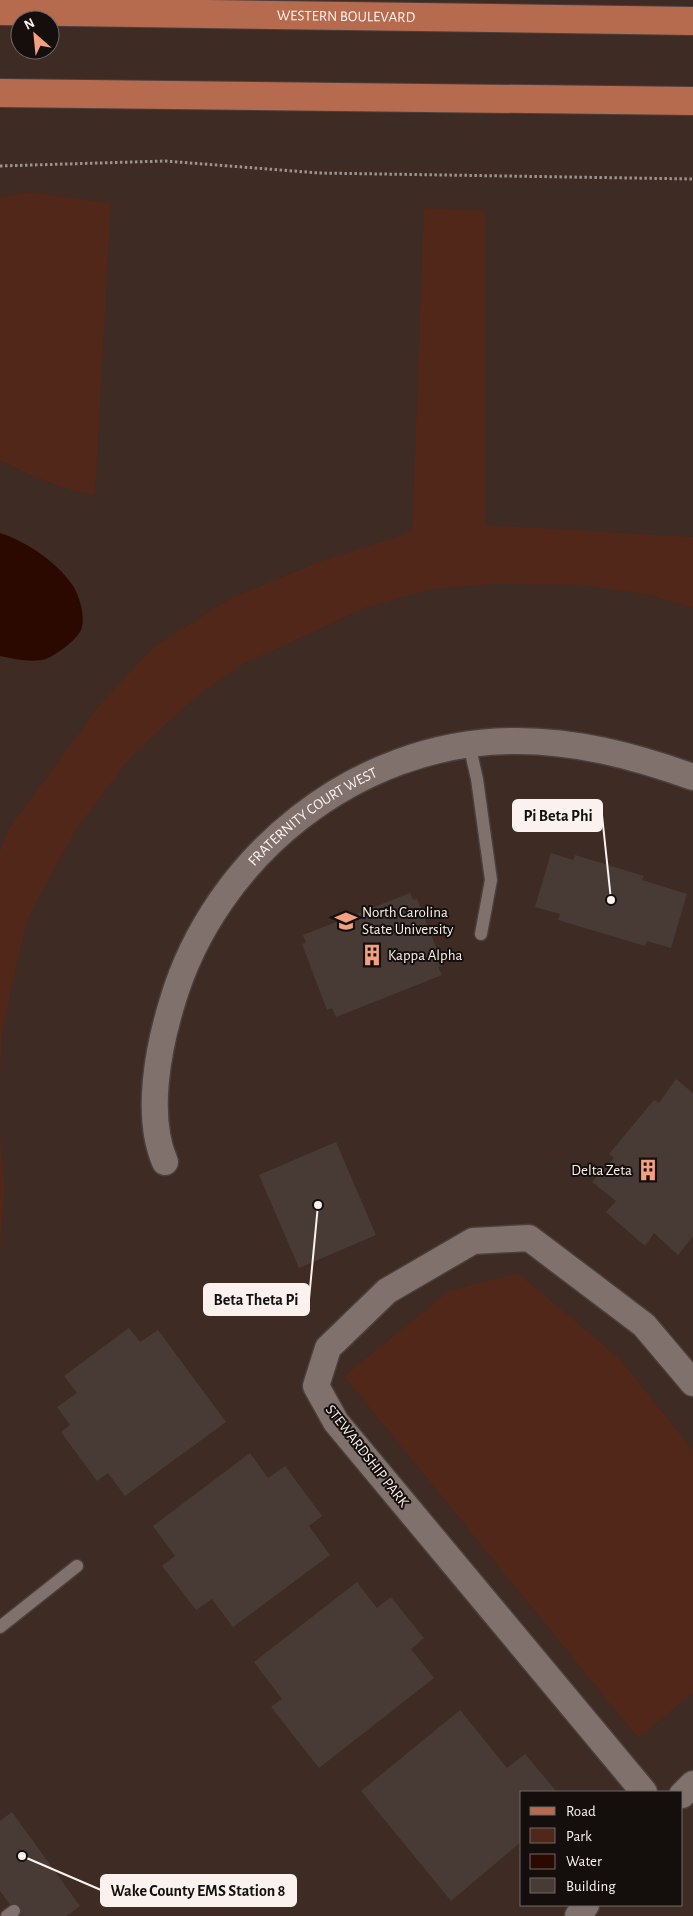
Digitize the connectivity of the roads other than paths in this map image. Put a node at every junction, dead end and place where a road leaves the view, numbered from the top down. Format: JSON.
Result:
{"nodes":[{"id":1,"x":0,"y":11,"type":"edge"},
{"id":2,"x":693,"y":21,"type":"edge"},
{"id":3,"x":0,"y":93,"type":"edge"},
{"id":4,"x":693,"y":101,"type":"edge"},
{"id":5,"x":468,"y":744,"type":"junction"},
{"id":6,"x":693,"y":777,"type":"edge"},
{"id":7,"x":481,"y":934,"type":"dead end"},
{"id":8,"x":165,"y":1162,"type":"dead end"},
{"id":9,"x":693,"y":1383,"type":"edge"},
{"id":10,"x":77,"y":1566,"type":"dead end"},
{"id":11,"x":0,"y":1627,"type":"edge"},
{"id":12,"x":693,"y":1784,"type":"edge"},
{"id":13,"x":643,"y":1791,"type":"edge"},
{"id":14,"x":683,"y":1794,"type":"edge"}],
"edges":[{"from":1,"to":2,"type":"main road","name":"WESTERN BOULEVARD"},
{"from":3,"to":4,"type":"main road"},
{"from":5,"to":6,"type":"street","name":"FRATERNITY COURT WEST"},
{"from":5,"to":7,"type":"lane"},
{"from":5,"to":8,"type":"street","name":"FRATERNITY COURT WEST"},
{"from":9,"to":13,"type":"street","name":"STEWARDSHIP PARK"},
{"from":10,"to":11,"type":"lane"},
{"from":12,"to":14,"type":"street"}]}
